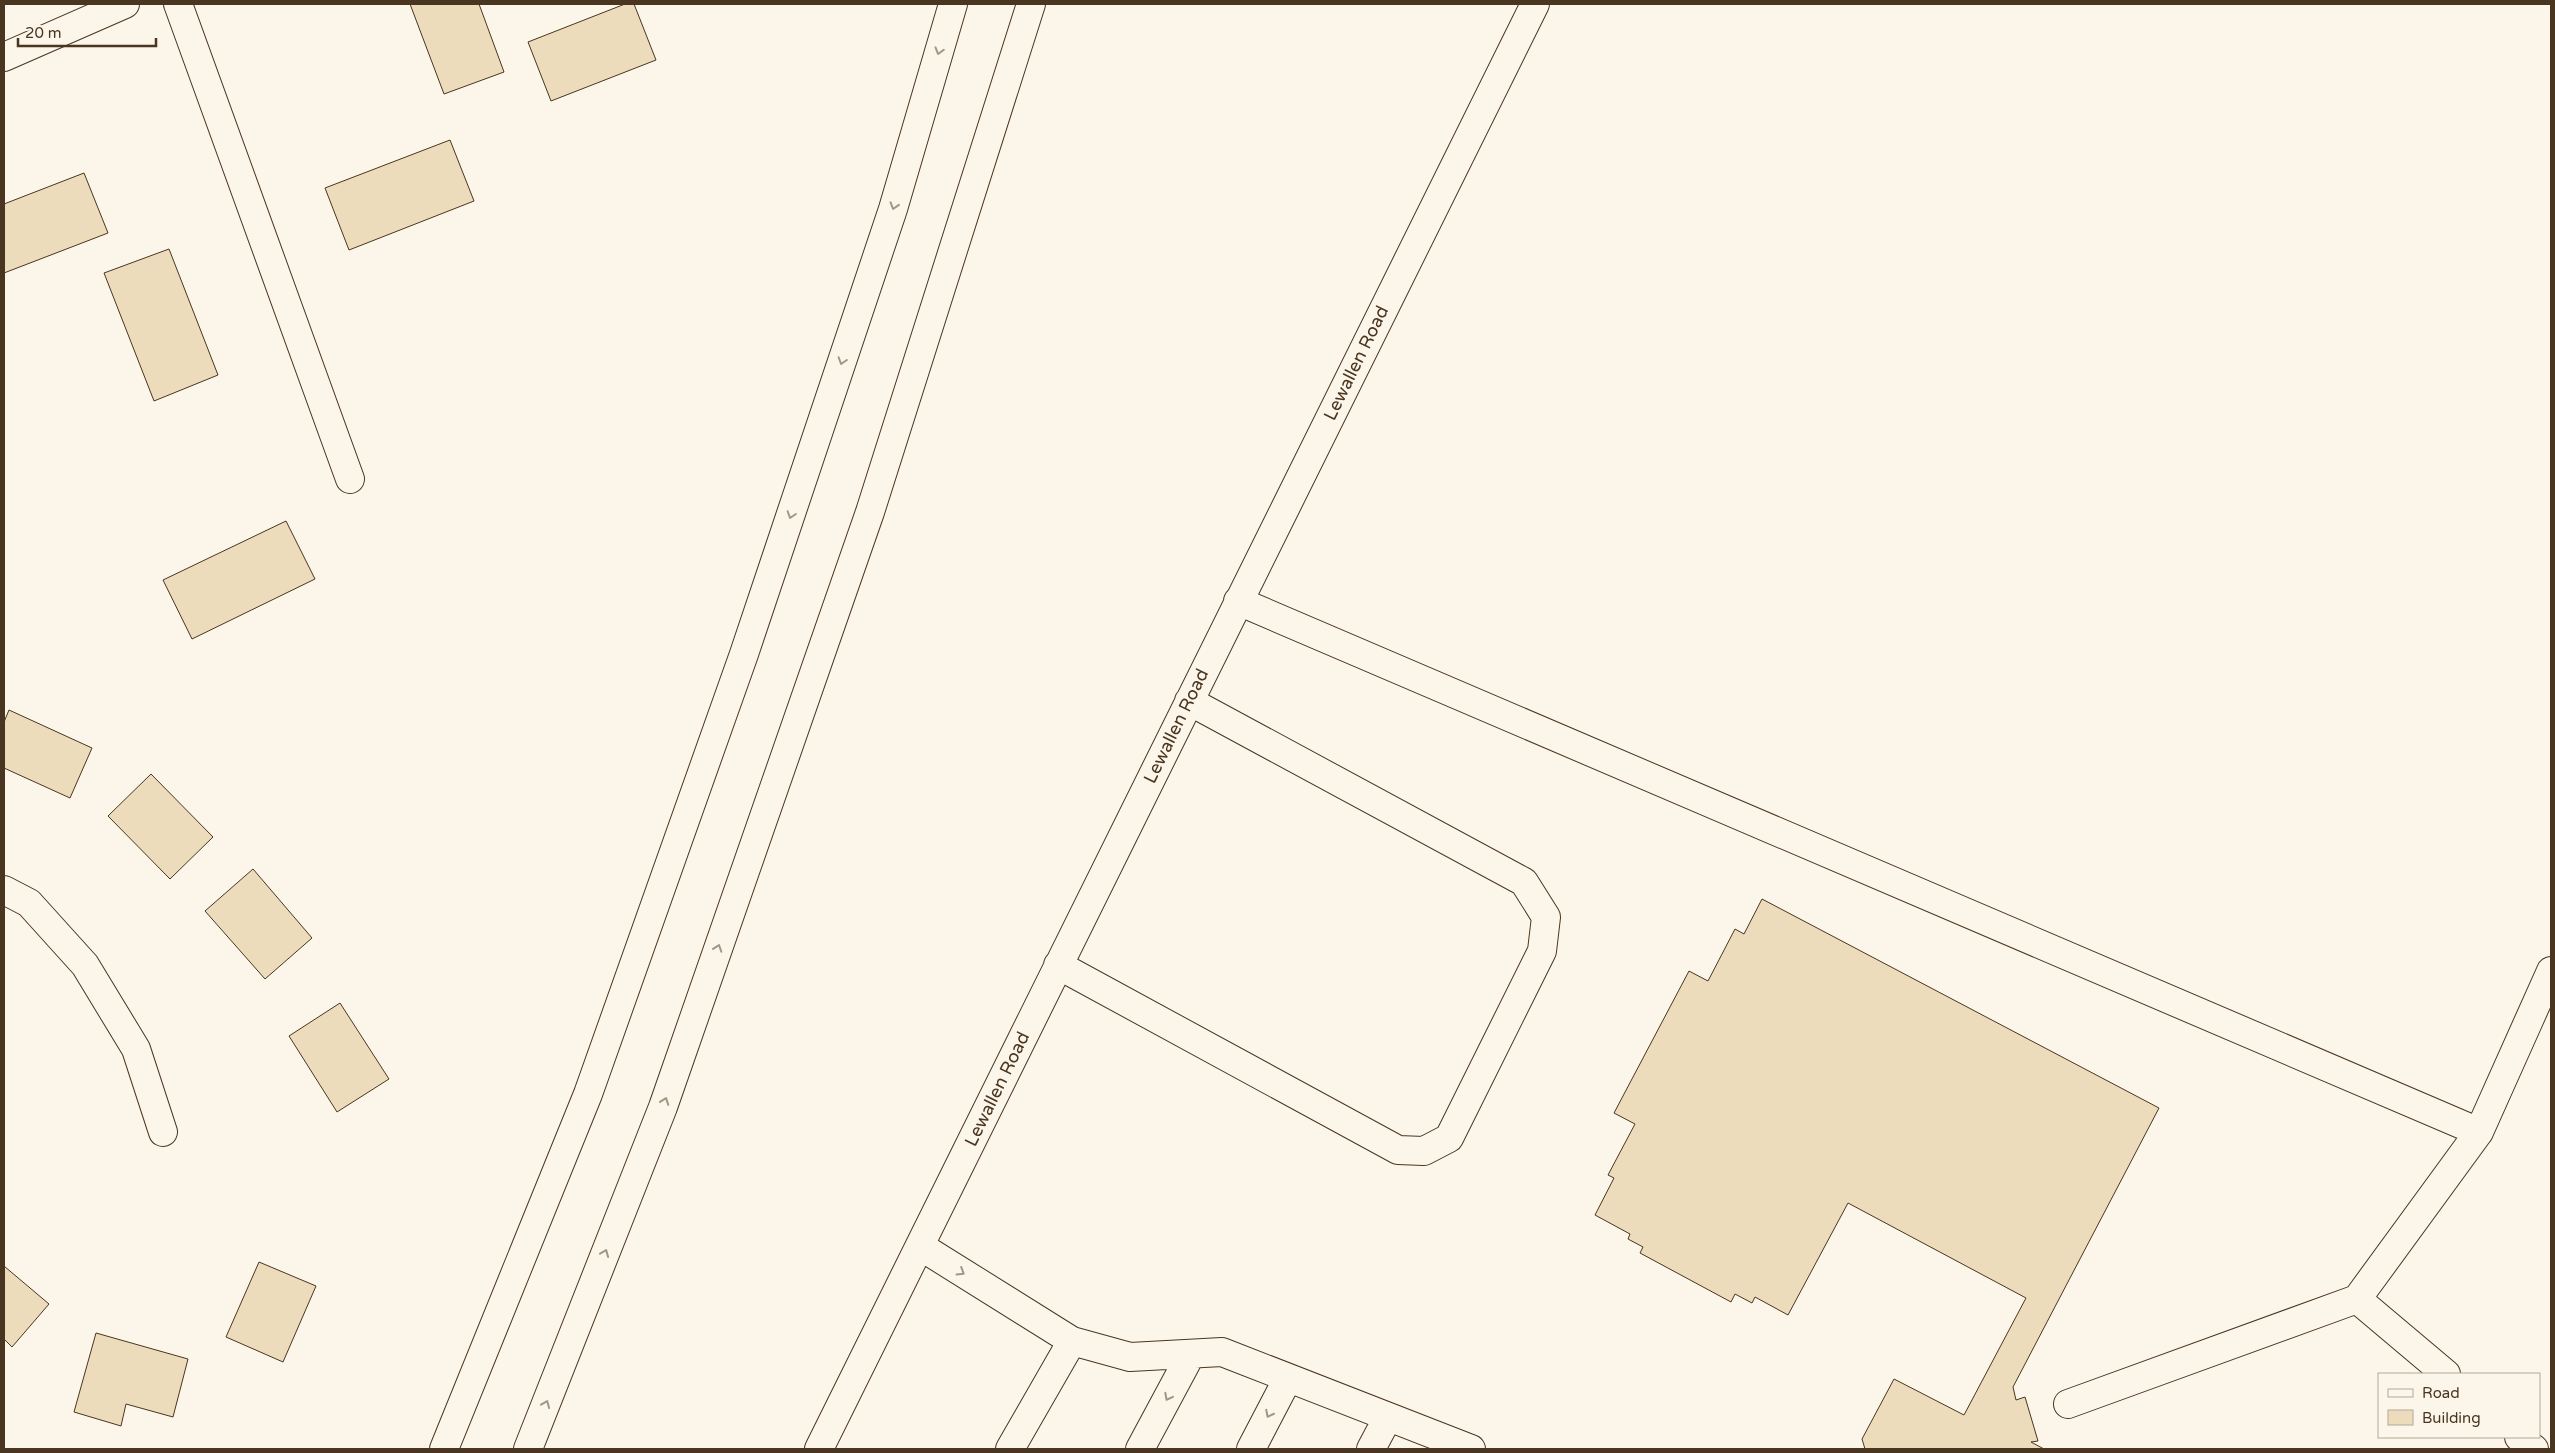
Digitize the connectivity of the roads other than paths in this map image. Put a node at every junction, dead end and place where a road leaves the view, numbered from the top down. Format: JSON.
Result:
{"nodes":[{"id":1,"x":125,"y":4,"type":"edge"},
{"id":2,"x":178,"y":4,"type":"edge"},
{"id":3,"x":953,"y":4,"type":"edge"},
{"id":4,"x":1031,"y":4,"type":"edge"},
{"id":5,"x":1534,"y":4,"type":"edge"},
{"id":6,"x":4,"y":57,"type":"edge"},
{"id":7,"x":350,"y":479,"type":"dead end"},
{"id":8,"x":1238,"y":601,"type":"junction"},
{"id":9,"x":1189,"y":701,"type":"junction"},
{"id":10,"x":4,"y":890,"type":"edge"},
{"id":11,"x":1058,"y":965,"type":"junction"},
{"id":12,"x":2551,"y":971,"type":"edge"},
{"id":13,"x":163,"y":1132,"type":"dead end"},
{"id":14,"x":2479,"y":1132,"type":"junction"},
{"id":15,"x":920,"y":1246,"type":"junction"},
{"id":16,"x":2357,"y":1299,"type":"junction"},
{"id":17,"x":1072,"y":1341,"type":"junction"},
{"id":18,"x":1191,"y":1354,"type":"junction"},
{"id":19,"x":2445,"y":1373,"type":"edge"},
{"id":20,"x":1288,"y":1378,"type":"junction"},
{"id":21,"x":2068,"y":1404,"type":"dead end"},
{"id":22,"x":1388,"y":1417,"type":"junction"},
{"id":23,"x":2520,"y":1438,"type":"edge"},
{"id":24,"x":444,"y":1449,"type":"edge"},
{"id":25,"x":528,"y":1449,"type":"edge"},
{"id":26,"x":819,"y":1449,"type":"edge"},
{"id":27,"x":1010,"y":1449,"type":"edge"},
{"id":28,"x":1140,"y":1449,"type":"edge"},
{"id":29,"x":1251,"y":1449,"type":"edge"},
{"id":30,"x":1371,"y":1449,"type":"edge"},
{"id":31,"x":1471,"y":1449,"type":"edge"},
{"id":32,"x":2534,"y":1449,"type":"edge"}],
"edges":[{"from":1,"to":6,"type":"main road"},
{"from":2,"to":7,"type":"main road"},
{"from":3,"to":24,"type":"main road","one_way":true},
{"from":25,"to":4,"type":"main road","one_way":true},
{"from":5,"to":8,"type":"main road","name":"Lewallen Road"},
{"from":8,"to":9,"type":"main road","name":"Lewallen Road"},
{"from":8,"to":14,"type":"main road"},
{"from":9,"to":11,"type":"main road","name":"Lewallen Road"},
{"from":9,"to":11,"type":"main road"},
{"from":10,"to":13,"type":"main road"},
{"from":11,"to":15,"type":"main road","name":"Lewallen Road"},
{"from":12,"to":14,"type":"main road"},
{"from":14,"to":16,"type":"main road"},
{"from":15,"to":17,"type":"main road","one_way":true},
{"from":15,"to":26,"type":"main road","name":"Lewallen Road"},
{"from":16,"to":19,"type":"main road"},
{"from":16,"to":21,"type":"main road"},
{"from":17,"to":18,"type":"main road"},
{"from":17,"to":27,"type":"main road"},
{"from":18,"to":20,"type":"main road"},
{"from":18,"to":28,"type":"main road","one_way":true},
{"from":20,"to":22,"type":"main road"},
{"from":20,"to":29,"type":"main road","one_way":true},
{"from":22,"to":30,"type":"main road"},
{"from":22,"to":31,"type":"main road"},
{"from":23,"to":32,"type":"main road"}]}
